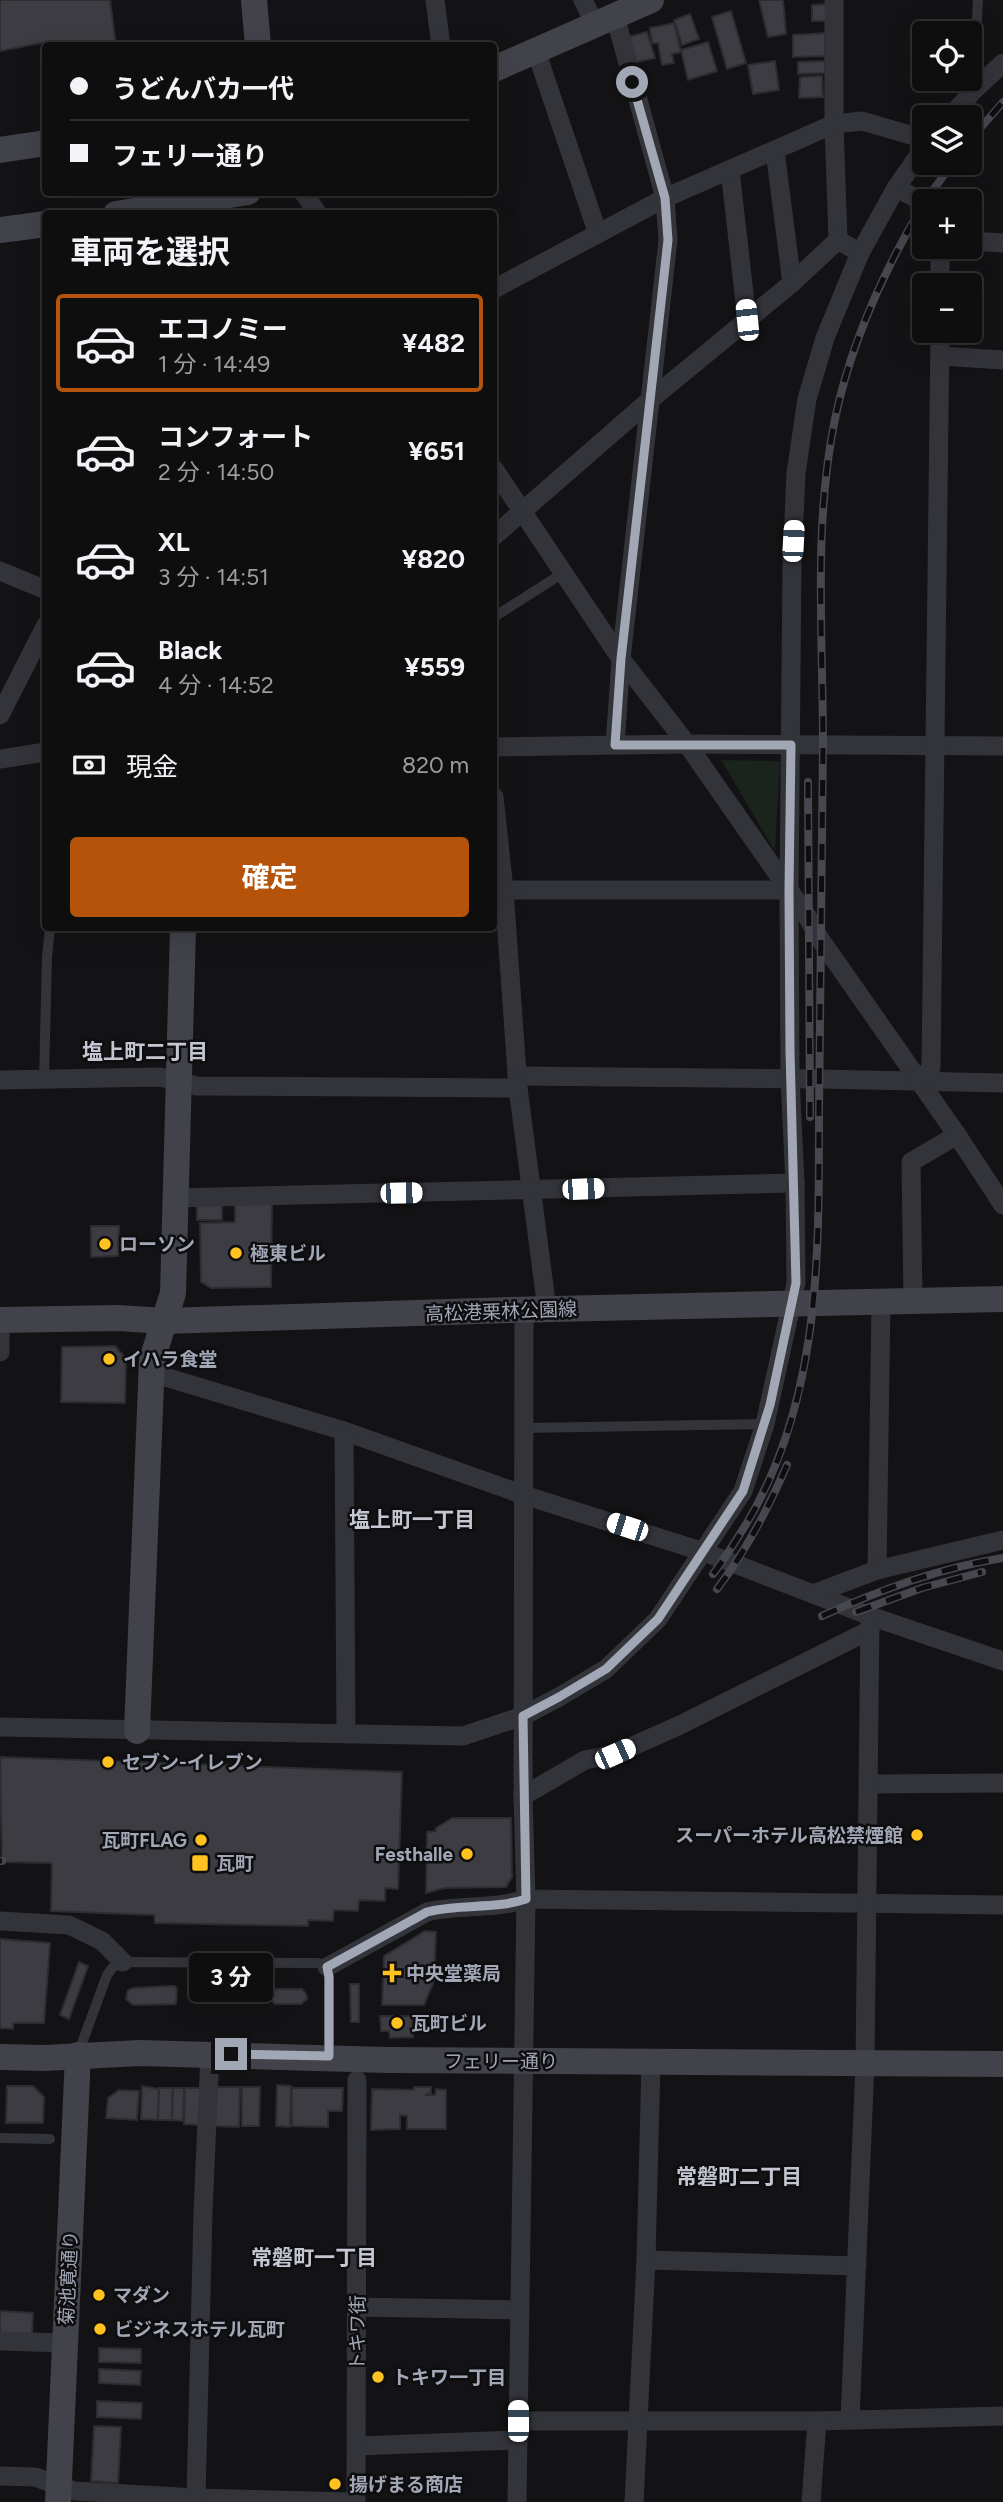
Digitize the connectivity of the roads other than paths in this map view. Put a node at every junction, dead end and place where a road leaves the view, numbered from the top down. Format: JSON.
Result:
{"nodes":[{"id":1,"x":254,"y":0,"type":"edge"},
{"id":2,"x":435,"y":0,"type":"edge"},
{"id":3,"x":583,"y":0,"type":"edge"},
{"id":4,"x":651,"y":0,"type":"edge"},
{"id":5,"x":834,"y":0,"type":"edge"},
{"id":6,"x":978,"y":0,"type":"edge"},
{"id":7,"x":605,"y":21,"type":"junction"},
{"id":8,"x":977,"y":21,"type":"edge"},
{"id":9,"x":258,"y":42,"type":"edge"},
{"id":10,"x":440,"y":42,"type":"edge"},
{"id":11,"x":536,"y":51,"type":"junction"},
{"id":12,"x":1003,"y":63,"type":"edge"},
{"id":13,"x":497,"y":68,"type":"edge"},
{"id":14,"x":982,"y":83,"type":"edge"},
{"id":15,"x":973,"y":91,"type":"edge"},
{"id":16,"x":961,"y":105,"type":"edge"},
{"id":17,"x":834,"y":124,"type":"junction"},
{"id":18,"x":912,"y":136,"type":"edge"},
{"id":19,"x":42,"y":144,"type":"edge"},
{"id":20,"x":0,"y":150,"type":"edge"},
{"id":21,"x":775,"y":151,"type":"junction"},
{"id":22,"x":912,"y":165,"type":"edge"},
{"id":23,"x":730,"y":170,"type":"junction"},
{"id":24,"x":896,"y":188,"type":"junction"},
{"id":25,"x":912,"y":196,"type":"edge"},
{"id":26,"x":665,"y":198,"type":"junction"},
{"id":27,"x":244,"y":200,"type":"edge"},
{"id":28,"x":153,"y":210,"type":"edge"},
{"id":29,"x":42,"y":225,"type":"edge"},
{"id":30,"x":0,"y":230,"type":"edge"},
{"id":31,"x":598,"y":234,"type":"junction"},
{"id":32,"x":838,"y":240,"type":"junction"},
{"id":33,"x":982,"y":242,"type":"edge"},
{"id":34,"x":1003,"y":243,"type":"edge"},
{"id":35,"x":860,"y":253,"type":"junction"},
{"id":36,"x":792,"y":283,"type":"junction"},
{"id":37,"x":497,"y":287,"type":"edge"},
{"id":38,"x":747,"y":320,"type":"junction"},
{"id":39,"x":940,"y":343,"type":"edge"},
{"id":40,"x":940,"y":356,"type":"junction"},
{"id":41,"x":1003,"y":360,"type":"edge"},
{"id":42,"x":650,"y":400,"type":"junction"},
{"id":43,"x":497,"y":473,"type":"edge"},
{"id":44,"x":522,"y":510,"type":"junction"},
{"id":45,"x":497,"y":533,"type":"edge"},
{"id":46,"x":0,"y":571,"type":"edge"},
{"id":47,"x":564,"y":573,"type":"junction"},
{"id":48,"x":42,"y":588,"type":"edge"},
{"id":49,"x":497,"y":615,"type":"edge"},
{"id":50,"x":42,"y":633,"type":"edge"},
{"id":51,"x":621,"y":659,"type":"junction"},
{"id":52,"x":0,"y":715,"type":"edge"},
{"id":53,"x":687,"y":744,"type":"junction"},
{"id":54,"x":615,"y":745,"type":"junction"},
{"id":55,"x":791,"y":745,"type":"junction"},
{"id":56,"x":936,"y":745,"type":"junction"},
{"id":57,"x":1003,"y":746,"type":"edge"},
{"id":58,"x":497,"y":747,"type":"edge"},
{"id":59,"x":42,"y":753,"type":"edge"},
{"id":60,"x":0,"y":759,"type":"edge"},
{"id":61,"x":497,"y":853,"type":"edge"},
{"id":62,"x":499,"y":890,"type":"edge"},
{"id":63,"x":789,"y":890,"type":"junction"},
{"id":64,"x":51,"y":931,"type":"edge"},
{"id":65,"x":183,"y":931,"type":"edge"},
{"id":66,"x":790,"y":1078,"type":"junction"},
{"id":67,"x":44,"y":1079,"type":"junction"},
{"id":68,"x":0,"y":1080,"type":"edge"},
{"id":69,"x":920,"y":1081,"type":"junction"},
{"id":70,"x":518,"y":1082,"type":"junction"},
{"id":71,"x":177,"y":1083,"type":"junction"},
{"id":72,"x":1003,"y":1083,"type":"edge"},
{"id":73,"x":957,"y":1135,"type":"junction"},
{"id":74,"x":795,"y":1183,"type":"junction"},
{"id":75,"x":530,"y":1191,"type":"junction"},
{"id":76,"x":174,"y":1198,"type":"junction"},
{"id":77,"x":1003,"y":1205,"type":"edge"},
{"id":78,"x":1003,"y":1298,"type":"edge"},
{"id":79,"x":913,"y":1301,"type":"junction"},
{"id":80,"x":881,"y":1302,"type":"junction"},
{"id":81,"x":791,"y":1304,"type":"junction"},
{"id":82,"x":536,"y":1309,"type":"junction"},
{"id":83,"x":0,"y":1320,"type":"edge"},
{"id":84,"x":165,"y":1321,"type":"junction"},
{"id":85,"x":0,"y":1329,"type":"edge"},
{"id":86,"x":0,"y":1352,"type":"edge"},
{"id":87,"x":152,"y":1373,"type":"junction"},
{"id":88,"x":765,"y":1423,"type":"junction"},
{"id":89,"x":525,"y":1428,"type":"junction"},
{"id":90,"x":344,"y":1431,"type":"junction"},
{"id":91,"x":524,"y":1494,"type":"junction"},
{"id":92,"x":1003,"y":1540,"type":"edge"},
{"id":93,"x":704,"y":1552,"type":"junction"},
{"id":94,"x":877,"y":1570,"type":"junction"},
{"id":95,"x":813,"y":1594,"type":"junction"},
{"id":96,"x":870,"y":1623,"type":"junction"},
{"id":97,"x":1003,"y":1661,"type":"edge"},
{"id":98,"x":523,"y":1716,"type":"junction"},
{"id":99,"x":0,"y":1727,"type":"edge"},
{"id":100,"x":137,"y":1731,"type":"junction"},
{"id":101,"x":346,"y":1734,"type":"junction"},
{"id":102,"x":1003,"y":1783,"type":"edge"},
{"id":103,"x":868,"y":1784,"type":"junction"},
{"id":104,"x":523,"y":1796,"type":"junction"},
{"id":105,"x":526,"y":1899,"type":"junction"},
{"id":106,"x":865,"y":1903,"type":"junction"},
{"id":107,"x":1003,"y":1905,"type":"edge"},
{"id":108,"x":0,"y":1921,"type":"edge"},
{"id":109,"x":123,"y":1962,"type":"junction"},
{"id":110,"x":327,"y":1967,"type":"junction"},
{"id":111,"x":210,"y":2053,"type":"junction"},
{"id":112,"x":78,"y":2055,"type":"junction"},
{"id":113,"x":329,"y":2056,"type":"junction"},
{"id":114,"x":0,"y":2057,"type":"edge"},
{"id":115,"x":522,"y":2061,"type":"junction"},
{"id":116,"x":651,"y":2061,"type":"junction"},
{"id":117,"x":865,"y":2064,"type":"junction"},
{"id":118,"x":1003,"y":2064,"type":"edge"},
{"id":119,"x":357,"y":2080,"type":"dead end"},
{"id":120,"x":0,"y":2138,"type":"edge"},
{"id":121,"x":50,"y":2138,"type":"dead end"},
{"id":122,"x":646,"y":2260,"type":"junction"},
{"id":123,"x":857,"y":2266,"type":"junction"},
{"id":124,"x":356,"y":2308,"type":"junction"},
{"id":125,"x":519,"y":2310,"type":"junction"},
{"id":126,"x":0,"y":2341,"type":"edge"},
{"id":127,"x":65,"y":2343,"type":"junction"},
{"id":128,"x":1003,"y":2416,"type":"edge"},
{"id":129,"x":638,"y":2420,"type":"junction"},
{"id":130,"x":850,"y":2420,"type":"junction"},
{"id":131,"x":817,"y":2421,"type":"junction"},
{"id":132,"x":518,"y":2431,"type":"junction"},
{"id":133,"x":357,"y":2446,"type":"junction"},
{"id":134,"x":0,"y":2476,"type":"edge"},
{"id":135,"x":59,"y":2494,"type":"edge"},
{"id":136,"x":195,"y":2498,"type":"junction"},
{"id":137,"x":354,"y":2502,"type":"edge"},
{"id":138,"x":517,"y":2502,"type":"edge"},
{"id":139,"x":634,"y":2502,"type":"edge"},
{"id":140,"x":811,"y":2502,"type":"edge"}],
"edges":[{"from":1,"to":9,"type":"street"},
{"from":2,"to":10,"type":"street"},
{"from":3,"to":7,"type":"street"},
{"from":4,"to":7,"type":"street"},
{"from":5,"to":17,"type":"street"},
{"from":6,"to":8,"type":"lane"},
{"from":7,"to":11,"type":"street"},
{"from":7,"to":26,"type":"street"},
{"from":11,"to":13,"type":"street"},
{"from":11,"to":31,"type":"street"},
{"from":12,"to":14,"type":"street"},
{"from":15,"to":16,"type":"street"},
{"from":17,"to":18,"type":"street"},
{"from":17,"to":21,"type":"street"},
{"from":17,"to":32,"type":"street"},
{"from":19,"to":20,"type":"street"},
{"from":21,"to":23,"type":"street"},
{"from":21,"to":36,"type":"street"},
{"from":22,"to":24,"type":"street"},
{"from":23,"to":26,"type":"street"},
{"from":23,"to":38,"type":"street"},
{"from":24,"to":25,"type":"street"},
{"from":24,"to":35,"type":"street"},
{"from":26,"to":31,"type":"street"},
{"from":26,"to":42,"type":"street"},
{"from":27,"to":28,"type":"street"},
{"from":29,"to":30,"type":"street"},
{"from":31,"to":37,"type":"street"},
{"from":32,"to":35,"type":"street"},
{"from":32,"to":36,"type":"street"},
{"from":33,"to":34,"type":"street"},
{"from":35,"to":55,"type":"street"},
{"from":36,"to":38,"type":"street"},
{"from":38,"to":42,"type":"street"},
{"from":39,"to":40,"type":"street"},
{"from":40,"to":41,"type":"street"},
{"from":40,"to":56,"type":"street"},
{"from":42,"to":44,"type":"street"},
{"from":42,"to":51,"type":"street"},
{"from":43,"to":44,"type":"street"},
{"from":44,"to":45,"type":"street"},
{"from":44,"to":47,"type":"street"},
{"from":46,"to":48,"type":"street"},
{"from":47,"to":49,"type":"lane"},
{"from":47,"to":51,"type":"street"},
{"from":50,"to":52,"type":"street"},
{"from":51,"to":53,"type":"street"},
{"from":51,"to":54,"type":"street"},
{"from":53,"to":54,"type":"street"},
{"from":53,"to":55,"type":"street"},
{"from":53,"to":63,"type":"street"},
{"from":54,"to":58,"type":"street"},
{"from":55,"to":56,"type":"street"},
{"from":55,"to":63,"type":"street"},
{"from":56,"to":57,"type":"street"},
{"from":56,"to":69,"type":"street"},
{"from":59,"to":60,"type":"street"},
{"from":61,"to":62,"type":"street"},
{"from":62,"to":63,"type":"street"},
{"from":62,"to":70,"type":"street"},
{"from":63,"to":66,"type":"street"},
{"from":63,"to":69,"type":"street"},
{"from":64,"to":67,"type":"lane"},
{"from":65,"to":71,"type":"street"},
{"from":66,"to":69,"type":"street"},
{"from":66,"to":70,"type":"street"},
{"from":66,"to":74,"type":"street"},
{"from":67,"to":68,"type":"street"},
{"from":67,"to":71,"type":"street"},
{"from":69,"to":72,"type":"street"},
{"from":69,"to":73,"type":"street"},
{"from":70,"to":71,"type":"street"},
{"from":70,"to":75,"type":"street"},
{"from":71,"to":76,"type":"street"},
{"from":73,"to":77,"type":"street"},
{"from":73,"to":79,"type":"street"},
{"from":74,"to":75,"type":"street"},
{"from":74,"to":81,"type":"street"},
{"from":75,"to":76,"type":"street"},
{"from":75,"to":82,"type":"street"},
{"from":76,"to":84,"type":"street"},
{"from":78,"to":79,"type":"street","name":"高松港栗林公園線"},
{"from":79,"to":80,"type":"street","name":"高松港栗林公園線"},
{"from":80,"to":81,"type":"street","name":"高松港栗林公園線"},
{"from":80,"to":94,"type":"street"},
{"from":81,"to":82,"type":"street","name":"高松港栗林公園線"},
{"from":81,"to":88,"type":"street"},
{"from":82,"to":84,"type":"street","name":"高松港栗林公園線"},
{"from":82,"to":89,"type":"street"},
{"from":83,"to":84,"type":"street","name":"高松港栗林公園線"},
{"from":84,"to":87,"type":"street"},
{"from":85,"to":86,"type":"street"},
{"from":87,"to":90,"type":"street"},
{"from":87,"to":100,"type":"street"},
{"from":88,"to":89,"type":"lane"},
{"from":88,"to":93,"type":"street"},
{"from":89,"to":91,"type":"street"},
{"from":90,"to":91,"type":"street"},
{"from":90,"to":101,"type":"street"},
{"from":91,"to":93,"type":"street"},
{"from":91,"to":98,"type":"street"},
{"from":92,"to":94,"type":"street"},
{"from":93,"to":95,"type":"street"},
{"from":93,"to":98,"type":"street"},
{"from":94,"to":95,"type":"street"},
{"from":95,"to":96,"type":"street"},
{"from":96,"to":97,"type":"street"},
{"from":96,"to":103,"type":"street"},
{"from":96,"to":104,"type":"street"},
{"from":98,"to":101,"type":"street"},
{"from":98,"to":104,"type":"street"},
{"from":99,"to":100,"type":"street"},
{"from":100,"to":101,"type":"street"},
{"from":102,"to":103,"type":"street"},
{"from":103,"to":106,"type":"street"},
{"from":104,"to":105,"type":"street"},
{"from":105,"to":106,"type":"street"},
{"from":105,"to":110,"type":"street"},
{"from":105,"to":115,"type":"street"},
{"from":106,"to":107,"type":"street"},
{"from":106,"to":117,"type":"street"},
{"from":108,"to":109,"type":"street"},
{"from":109,"to":110,"type":"lane"},
{"from":109,"to":112,"type":"lane"},
{"from":110,"to":113,"type":"lane"},
{"from":111,"to":112,"type":"street","name":"フェリー通り"},
{"from":111,"to":113,"type":"street","name":"フェリー通り"},
{"from":111,"to":136,"type":"street"},
{"from":112,"to":114,"type":"street","name":"フェリー通り"},
{"from":112,"to":127,"type":"street","name":"菊池寛通り"},
{"from":113,"to":115,"type":"street","name":"フェリー通り"},
{"from":115,"to":116,"type":"street","name":"フェリー通り"},
{"from":115,"to":125,"type":"street"},
{"from":116,"to":117,"type":"street","name":"フェリー通り"},
{"from":116,"to":122,"type":"street"},
{"from":117,"to":118,"type":"street","name":"フェリー通り"},
{"from":117,"to":123,"type":"street"},
{"from":119,"to":124,"type":"street","name":"トキワ街"},
{"from":120,"to":121,"type":"lane"},
{"from":122,"to":123,"type":"street"},
{"from":122,"to":129,"type":"street"},
{"from":123,"to":130,"type":"street"},
{"from":124,"to":125,"type":"street"},
{"from":124,"to":133,"type":"street","name":"トキワ街"},
{"from":125,"to":132,"type":"street"},
{"from":126,"to":127,"type":"street"},
{"from":127,"to":135,"type":"street","name":"菊池寛通り"},
{"from":128,"to":130,"type":"street"},
{"from":129,"to":131,"type":"street"},
{"from":129,"to":132,"type":"street"},
{"from":129,"to":139,"type":"street"},
{"from":130,"to":131,"type":"street"},
{"from":131,"to":140,"type":"street"},
{"from":132,"to":133,"type":"street"},
{"from":132,"to":138,"type":"street"},
{"from":133,"to":137,"type":"street","name":"トキワ街"},
{"from":134,"to":135,"type":"street"},
{"from":135,"to":136,"type":"street"},
{"from":136,"to":137,"type":"street"}]}
